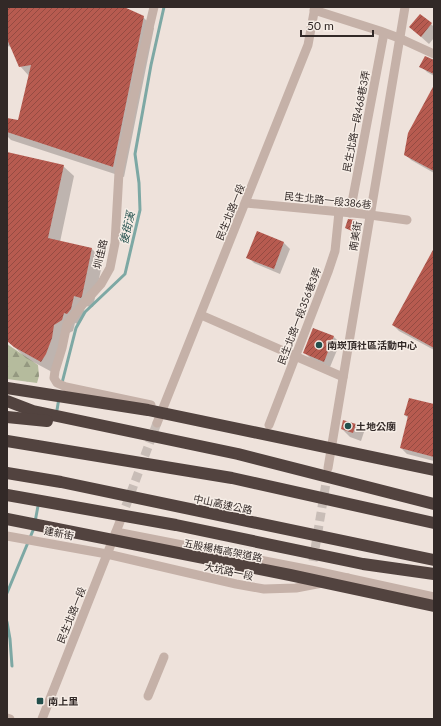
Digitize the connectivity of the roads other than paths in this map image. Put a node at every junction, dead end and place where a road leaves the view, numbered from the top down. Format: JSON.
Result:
{"nodes":[{"id":1,"x":154,"y":7,"type":"edge"},
{"id":2,"x":405,"y":7,"type":"edge"},
{"id":3,"x":315,"y":9,"type":"edge"},
{"id":4,"x":384,"y":33,"type":"junction"},
{"id":5,"x":399,"y":38,"type":"junction"},
{"id":6,"x":434,"y":54,"type":"edge"},
{"id":7,"x":246,"y":203,"type":"junction"},
{"id":8,"x":339,"y":212,"type":"junction"},
{"id":9,"x":350,"y":213,"type":"junction"},
{"id":10,"x":370,"y":215,"type":"junction"},
{"id":11,"x":407,"y":220,"type":"dead end"},
{"id":12,"x":201,"y":315,"type":"junction"},
{"id":13,"x":295,"y":356,"type":"junction"},
{"id":14,"x":343,"y":377,"type":"junction"},
{"id":15,"x":7,"y":388,"type":"edge"},
{"id":16,"x":7,"y":401,"type":"edge"},
{"id":17,"x":163,"y":408,"type":"junction"},
{"id":18,"x":7,"y":417,"type":"edge"},
{"id":19,"x":81,"y":422,"type":"junction"},
{"id":20,"x":157,"y":423,"type":"tunnel mouth"},
{"id":21,"x":269,"y":425,"type":"dead end"},
{"id":22,"x":7,"y":441,"type":"edge"},
{"id":23,"x":328,"y":468,"type":"tunnel mouth"},
{"id":24,"x":434,"y":470,"type":"edge"},
{"id":25,"x":7,"y":473,"type":"edge"},
{"id":26,"x":7,"y":495,"type":"edge"},
{"id":27,"x":434,"y":504,"type":"edge"},
{"id":28,"x":7,"y":519,"type":"edge"},
{"id":29,"x":121,"y":519,"type":"tunnel mouth"},
{"id":30,"x":434,"y":522,"type":"edge"},
{"id":31,"x":116,"y":532,"type":"junction"},
{"id":32,"x":7,"y":536,"type":"edge"},
{"id":33,"x":107,"y":554,"type":"junction"},
{"id":34,"x":434,"y":560,"type":"edge"},
{"id":35,"x":312,"y":565,"type":"junction"},
{"id":36,"x":434,"y":574,"type":"edge"},
{"id":37,"x":348,"y":578,"type":"junction"},
{"id":38,"x":308,"y":586,"type":"junction"},
{"id":39,"x":434,"y":597,"type":"edge"},
{"id":40,"x":434,"y":606,"type":"edge"},
{"id":41,"x":164,"y":657,"type":"dead end"},
{"id":42,"x":148,"y":696,"type":"dead end"},
{"id":43,"x":7,"y":718,"type":"edge"},
{"id":44,"x":10,"y":719,"type":"edge"},
{"id":45,"x":42,"y":719,"type":"edge"}],
"edges":[{"from":1,"to":17,"type":"street","name":"圳佳路"},
{"from":2,"to":5,"type":"street","name":"南美街"},
{"from":3,"to":4,"type":"street"},
{"from":3,"to":7,"type":"street","name":"民生北路一段"},
{"from":4,"to":5,"type":"street"},
{"from":4,"to":9,"type":"street","name":"民生北路一段468巷3弄"},
{"from":5,"to":6,"type":"street"},
{"from":5,"to":10,"type":"street","name":"南美街"},
{"from":7,"to":8,"type":"street","name":"民生北路一段386巷"},
{"from":7,"to":12,"type":"street","name":"民生北路一段"},
{"from":8,"to":9,"type":"street","name":"民生北路一段386巷"},
{"from":8,"to":13,"type":"street","name":"民生北路一段356巷3弄"},
{"from":9,"to":10,"type":"street","name":"民生北路一段386巷"},
{"from":10,"to":11,"type":"street","name":"民生北路一段386巷"},
{"from":10,"to":14,"type":"street","name":"南美街"},
{"from":12,"to":13,"type":"street"},
{"from":12,"to":17,"type":"street","name":"民生北路一段"},
{"from":13,"to":14,"type":"street"},
{"from":13,"to":21,"type":"street","name":"民生北路一段356巷3弄"},
{"from":14,"to":23,"type":"street","name":"南美街"},
{"from":15,"to":24,"type":"highway","bridge":true},
{"from":16,"to":19,"type":"highway"},
{"from":17,"to":20,"type":"street","name":"民生北路一段"},
{"from":18,"to":19,"type":"highway"},
{"from":19,"to":27,"type":"highway"},
{"from":22,"to":30,"type":"highway"},
{"from":25,"to":34,"type":"highway","name":"中山高速公路"},
{"from":26,"to":36,"type":"highway"},
{"from":28,"to":40,"type":"highway","name":"五股楊梅高架道路","bridge":true},
{"from":29,"to":31,"type":"street","name":"民生北路一段"},
{"from":31,"to":33,"type":"street","name":"民生北路一段"},
{"from":31,"to":35,"type":"street","name":"大坑路一段"},
{"from":32,"to":33,"type":"street","name":"建新街"},
{"from":33,"to":38,"type":"street","name":"大坑路一段"},
{"from":33,"to":45,"type":"street","name":"民生北路一段"},
{"from":35,"to":37,"type":"street","name":"大坑路一段"},
{"from":35,"to":38,"type":"street"},
{"from":37,"to":38,"type":"street","name":"大坑路一段"},
{"from":37,"to":39,"type":"street","name":"大坑路一段"},
{"from":41,"to":42,"type":"street"},
{"from":43,"to":44,"type":"street"}]}
